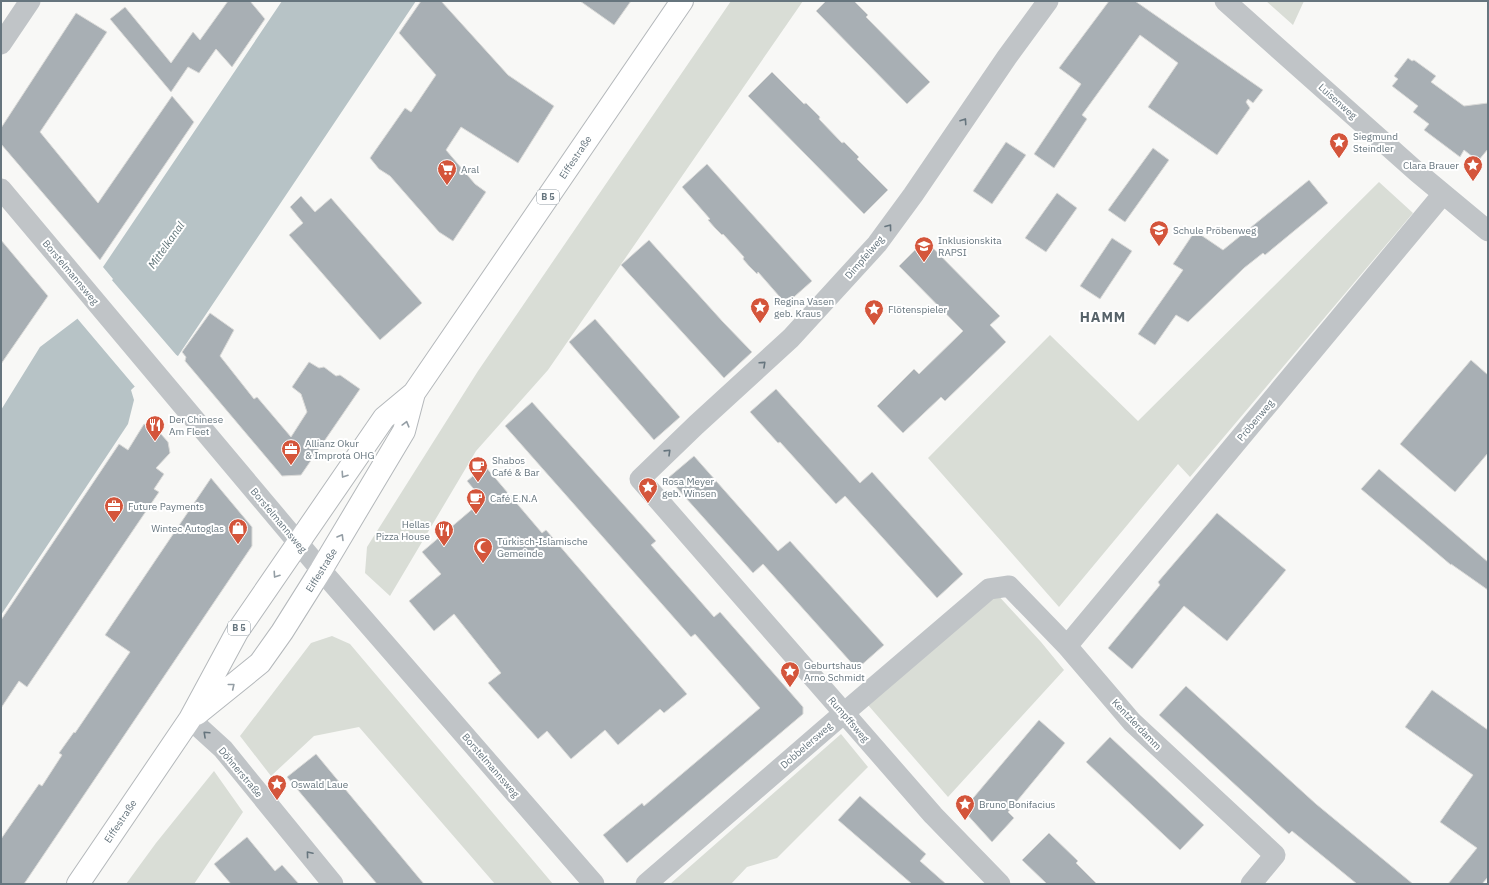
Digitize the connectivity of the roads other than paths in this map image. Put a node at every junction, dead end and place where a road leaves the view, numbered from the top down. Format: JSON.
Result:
{"nodes":[{"id":1,"x":30,"y":1,"type":"edge"},
{"id":2,"x":682,"y":1,"type":"edge"},
{"id":3,"x":1048,"y":1,"type":"edge"},
{"id":4,"x":1225,"y":1,"type":"edge"},
{"id":5,"x":1,"y":44,"type":"edge"},
{"id":6,"x":1,"y":189,"type":"edge"},
{"id":7,"x":1443,"y":194,"type":"junction"},
{"id":8,"x":1488,"y":231,"type":"edge"},
{"id":9,"x":414,"y":393,"type":"junction"},
{"id":10,"x":640,"y":479,"type":"joint"},
{"id":11,"x":298,"y":543,"type":"junction"},
{"id":12,"x":321,"y":570,"type":"junction"},
{"id":13,"x":1008,"y":586,"type":"joint"},
{"id":14,"x":1067,"y":646,"type":"junction"},
{"id":15,"x":844,"y":713,"type":"junction"},
{"id":16,"x":190,"y":719,"type":"junction"},
{"id":17,"x":78,"y":884,"type":"edge"},
{"id":18,"x":334,"y":884,"type":"edge"},
{"id":19,"x":594,"y":884,"type":"edge"},
{"id":20,"x":646,"y":884,"type":"edge"},
{"id":21,"x":1000,"y":884,"type":"edge"},
{"id":22,"x":1251,"y":884,"type":"edge"}],
"edges":[{"from":1,"to":5,"type":"street"},
{"from":2,"to":9,"type":"main road","name":"Eiffestraße","number":"B 5"},
{"from":10,"to":3,"type":"street","name":"Dimpfelweg","one_way":true},
{"from":4,"to":7,"type":"street","name":"Luisenweg"},
{"from":6,"to":11,"type":"street","name":"Borstelmannsweg"},
{"from":7,"to":8,"type":"street","name":"Luisenweg"},
{"from":7,"to":14,"type":"street","name":"Pröbenweg"},
{"from":9,"to":11,"type":"main road","name":"Eiffestraße","number":"B 5","one_way":true},
{"from":12,"to":9,"type":"main road","name":"Eiffestraße","number":"B 5","one_way":true},
{"from":10,"to":15,"type":"street","name":"Rumpffsweg"},
{"from":11,"to":12,"type":"street","name":"Borstelmannsweg"},
{"from":11,"to":16,"type":"main road","name":"Eiffestraße","number":"B 5","one_way":true},
{"from":16,"to":12,"type":"main road","name":"Eiffestraße","number":"B 5","one_way":true},
{"from":12,"to":19,"type":"street","name":"Borstelmannsweg"},
{"from":13,"to":14,"type":"street","name":"Kentzlerdamm"},
{"from":13,"to":15,"type":"street","name":"Dobbelersweg"},
{"from":14,"to":22,"type":"street","name":"Kentzlerdamm"},
{"from":15,"to":20,"type":"street","name":"Dobbelersweg"},
{"from":15,"to":21,"type":"street","name":"Rumpffsweg"},
{"from":16,"to":17,"type":"main road","name":"Eiffestraße","number":"B 5"},
{"from":18,"to":16,"type":"street","name":"Döhnerstraße","one_way":true}]}
